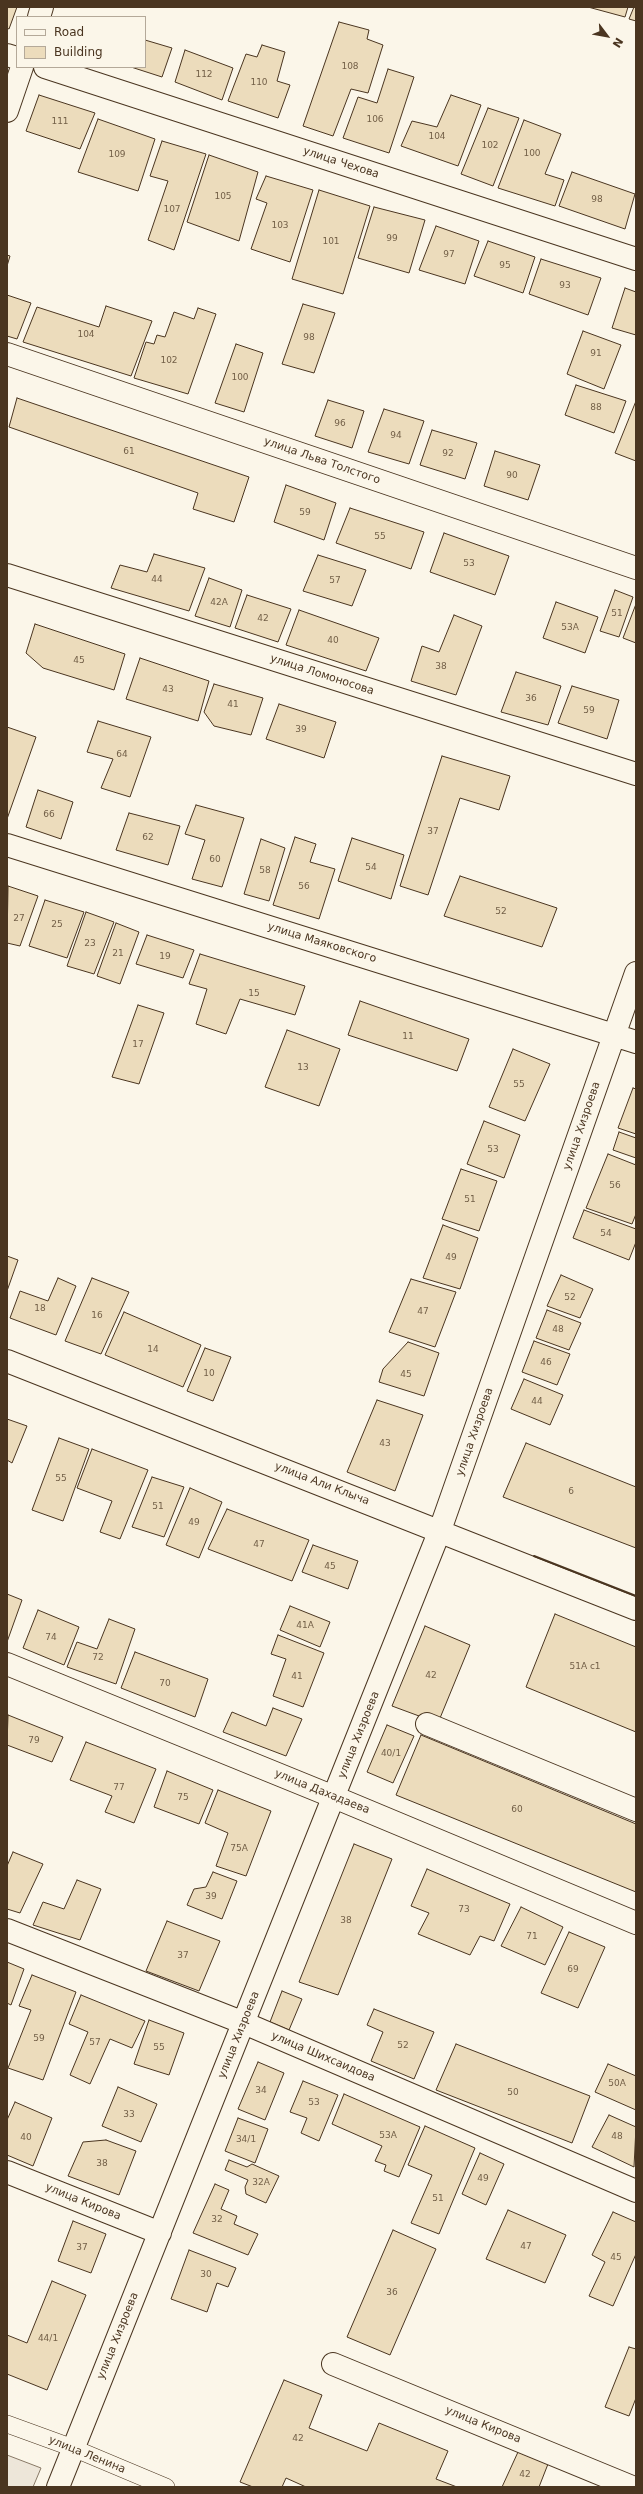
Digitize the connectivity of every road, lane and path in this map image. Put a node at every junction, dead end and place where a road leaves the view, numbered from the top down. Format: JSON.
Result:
{"nodes":[{"id":1,"x":22,"y":68,"type":"edge"},
{"id":2,"x":48,"y":68,"type":"edge"},
{"id":3,"x":7,"y":111,"type":"edge"},
{"id":4,"x":636,"y":259,"type":"edge"},
{"id":5,"x":7,"y":354,"type":"edge"},
{"id":6,"x":636,"y":568,"type":"edge"},
{"id":7,"x":7,"y":575,"type":"edge"},
{"id":8,"x":636,"y":774,"type":"edge"},
{"id":9,"x":7,"y":845,"type":"edge"},
{"id":10,"x":636,"y":973,"type":"edge"},
{"id":11,"x":614,"y":1035,"type":"junction"},
{"id":12,"x":636,"y":1042,"type":"edge"},
{"id":13,"x":7,"y":1361,"type":"edge"},
{"id":14,"x":440,"y":1530,"type":"junction"},
{"id":15,"x":636,"y":1609,"type":"edge"},
{"id":16,"x":7,"y":1664,"type":"edge"},
{"id":17,"x":427,"y":1724,"type":"dead end"},
{"id":18,"x":334,"y":1797,"type":"junction"},
{"id":19,"x":636,"y":1810,"type":"edge"},
{"id":20,"x":636,"y":1923,"type":"edge"},
{"id":21,"x":7,"y":1930,"type":"edge"},
{"id":22,"x":244,"y":2023,"type":"junction"},
{"id":23,"x":7,"y":2172,"type":"edge"},
{"id":24,"x":636,"y":2191,"type":"edge"},
{"id":25,"x":160,"y":2233,"type":"junction"},
{"id":26,"x":334,"y":2364,"type":"dead end"},
{"id":27,"x":7,"y":2424,"type":"edge"},
{"id":28,"x":74,"y":2448,"type":"junction"},
{"id":29,"x":58,"y":2487,"type":"edge"},
{"id":30,"x":166,"y":2487,"type":"edge"},
{"id":31,"x":632,"y":2487,"type":"edge"}],
"edges":[{"from":1,"to":3,"type":"street"},
{"from":2,"to":4,"type":"street","name":"улица Чехова"},
{"from":5,"to":6,"type":"street","name":"улица Льва Толстого"},
{"from":7,"to":8,"type":"street","name":"улица Ломоносова"},
{"from":9,"to":11,"type":"street","name":"улица Маяковского"},
{"from":10,"to":11,"type":"street","name":"улица Хизроева"},
{"from":11,"to":12,"type":"street","name":"улица Маяковского"},
{"from":11,"to":14,"type":"street","name":"улица Хизроева"},
{"from":13,"to":14,"type":"street","name":"улица Али Клыча"},
{"from":14,"to":15,"type":"street","name":"улица Али Клыча"},
{"from":14,"to":18,"type":"street","name":"улица Хизроева"},
{"from":16,"to":18,"type":"street","name":"улица Дахадаева"},
{"from":17,"to":19,"type":"street"},
{"from":18,"to":20,"type":"street","name":"улица Дахадаева"},
{"from":18,"to":22,"type":"street","name":"улица Хизроева"},
{"from":21,"to":22,"type":"street","name":"улица Шихсаидова"},
{"from":22,"to":24,"type":"street","name":"улица Шихсаидова"},
{"from":22,"to":25,"type":"street","name":"улица Хизроева"},
{"from":23,"to":25,"type":"street","name":"улица Кирова"},
{"from":25,"to":28,"type":"street","name":"улица Хизроева"},
{"from":26,"to":31,"type":"street","name":"улица Кирова"},
{"from":27,"to":28,"type":"street","name":"улица Ленина"},
{"from":28,"to":29,"type":"street","name":"улица Хизроева"},
{"from":28,"to":30,"type":"street","name":"улица Ленина"}]}
